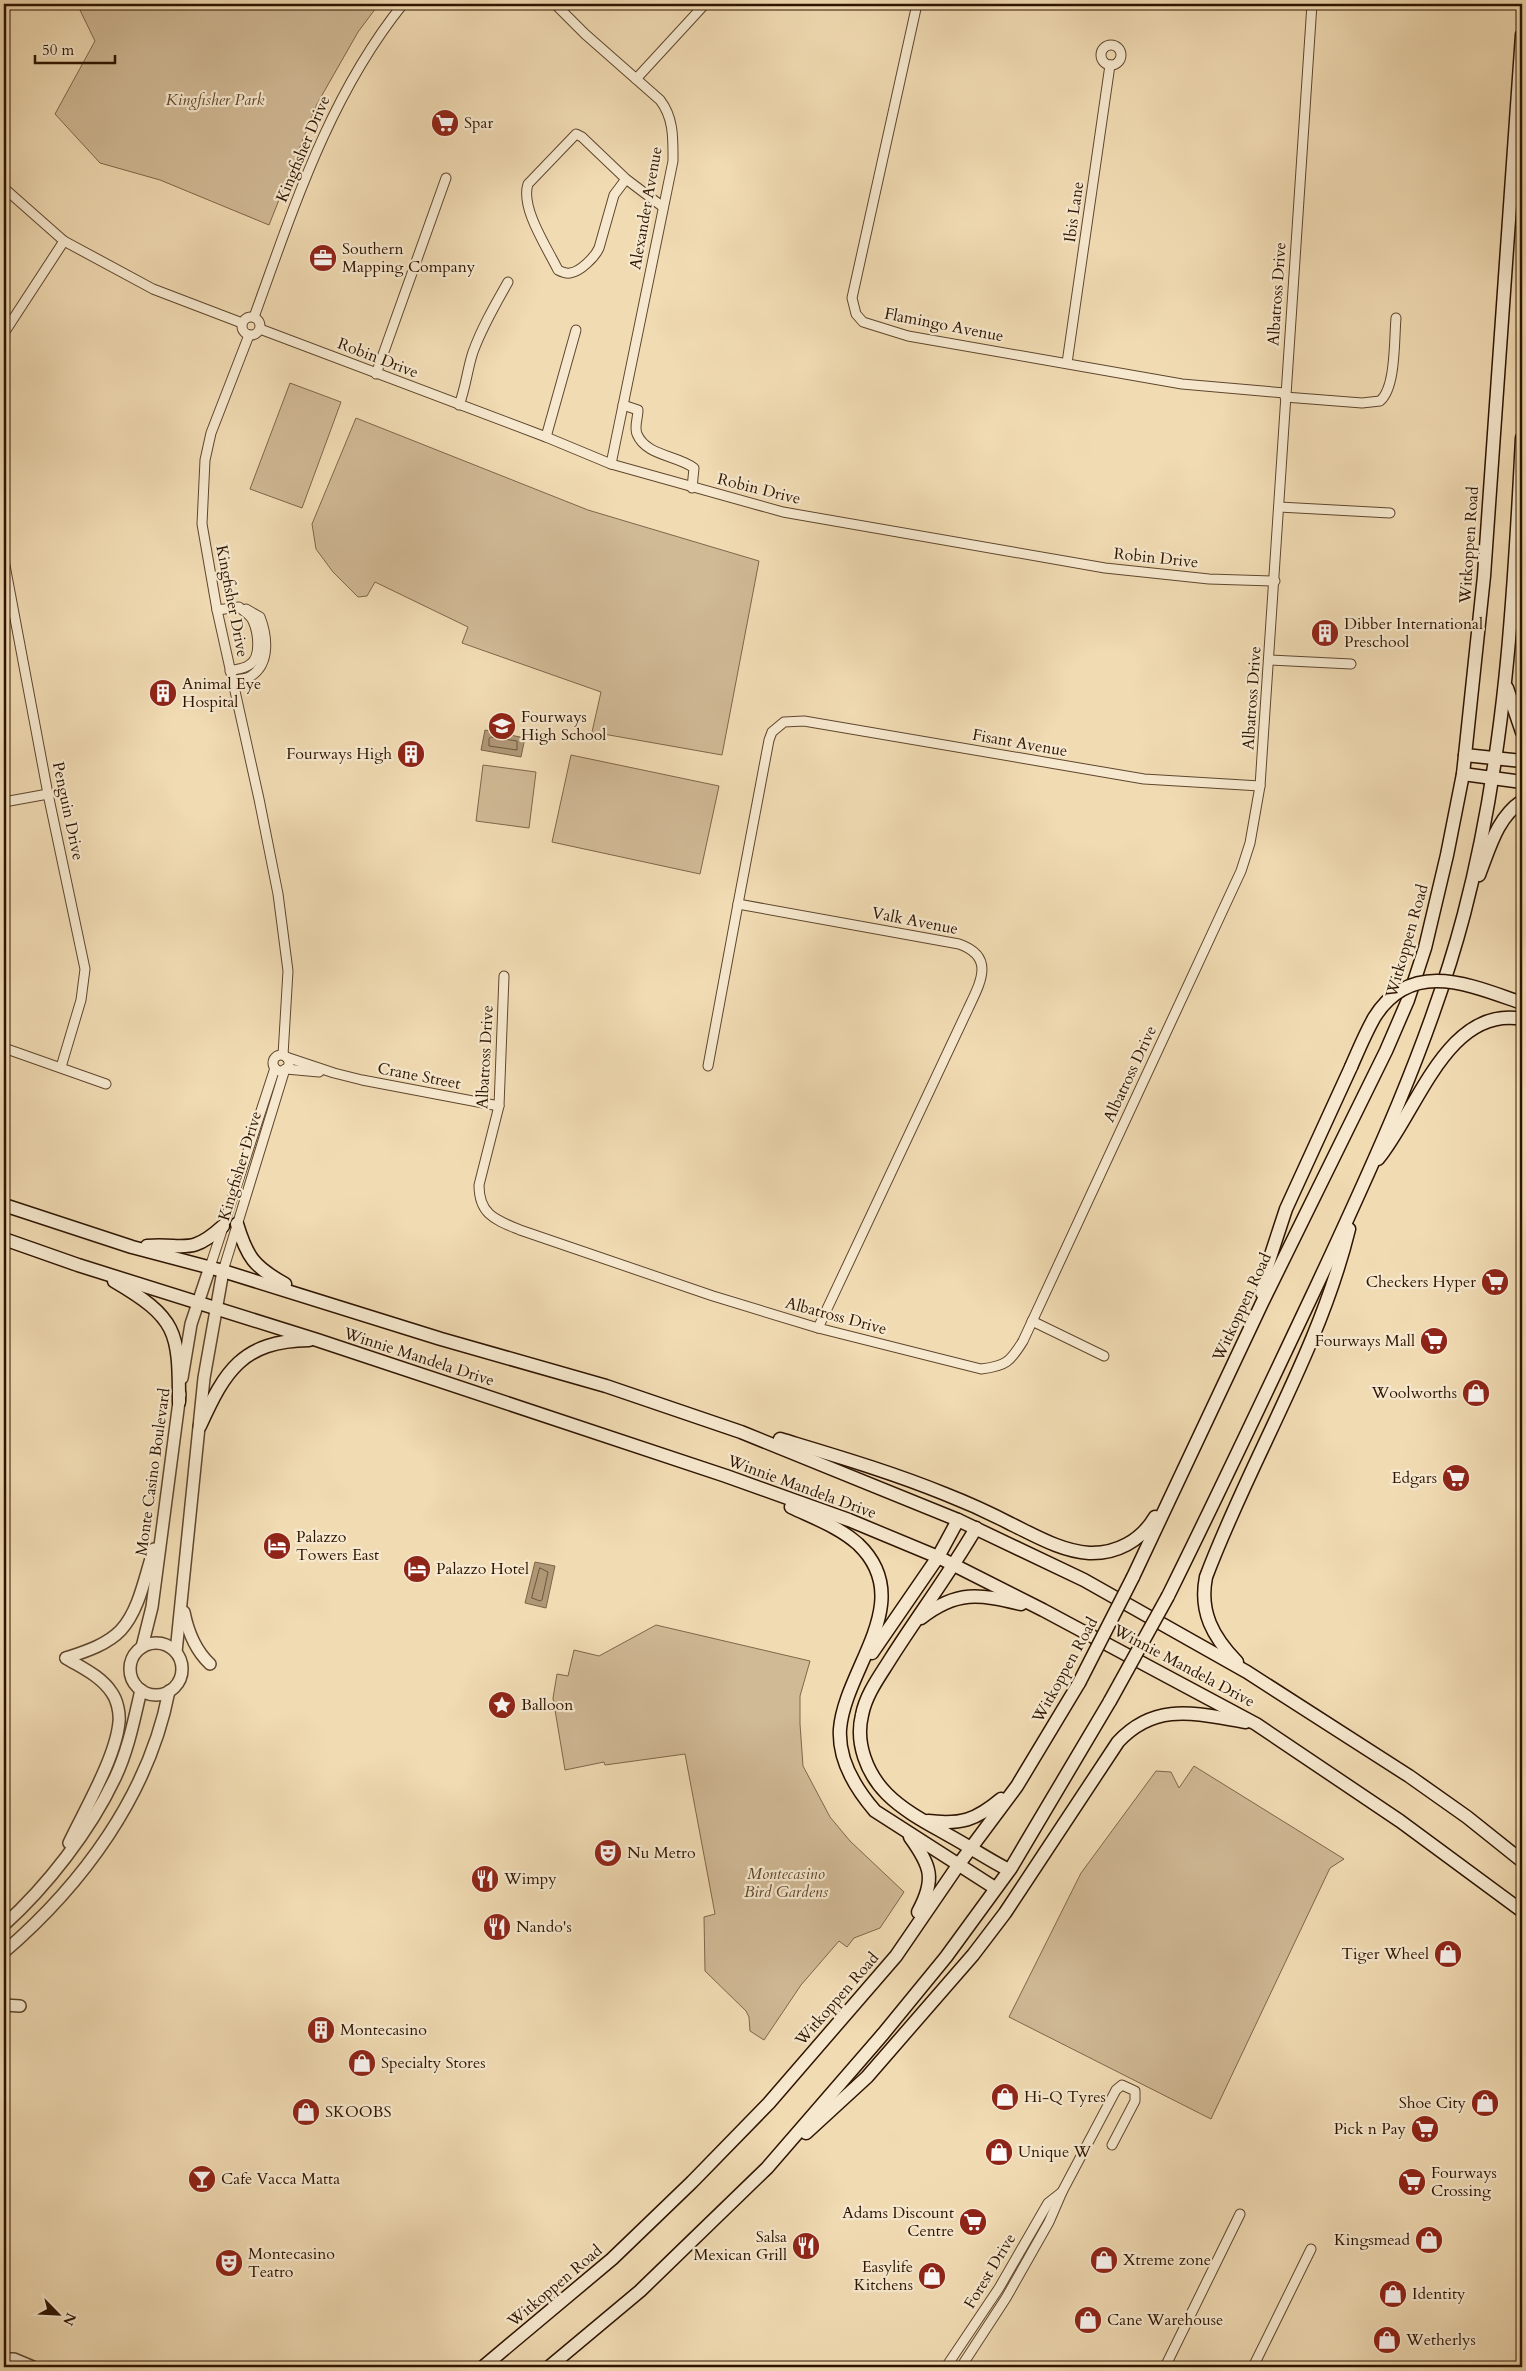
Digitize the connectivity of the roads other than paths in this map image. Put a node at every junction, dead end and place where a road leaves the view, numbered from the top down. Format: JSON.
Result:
{"nodes":[{"id":1,"x":403,"y":4,"type":"edge"},
{"id":2,"x":555,"y":4,"type":"edge"},
{"id":3,"x":705,"y":4,"type":"edge"},
{"id":4,"x":917,"y":4,"type":"edge"},
{"id":5,"x":1312,"y":4,"type":"edge"},
{"id":6,"x":1522,"y":35,"type":"edge"},
{"id":7,"x":1110,"y":65,"type":"dead end"},
{"id":8,"x":636,"y":79,"type":"junction"},
{"id":9,"x":446,"y":178,"type":"dead end"},
{"id":10,"x":626,"y":179,"type":"junction"},
{"id":11,"x":4,"y":188,"type":"edge"},
{"id":12,"x":663,"y":207,"type":"junction"},
{"id":13,"x":64,"y":241,"type":"junction"},
{"id":14,"x":508,"y":282,"type":"dead end"},
{"id":15,"x":254,"y":317,"type":"junction"},
{"id":16,"x":1396,"y":318,"type":"dead end"},
{"id":17,"x":242,"y":323,"type":"junction"},
{"id":18,"x":260,"y":329,"type":"junction"},
{"id":19,"x":576,"y":330,"type":"dead end"},
{"id":20,"x":4,"y":333,"type":"edge"},
{"id":21,"x":249,"y":335,"type":"junction"},
{"id":22,"x":1067,"y":363,"type":"junction"},
{"id":23,"x":376,"y":374,"type":"junction"},
{"id":24,"x":1285,"y":395,"type":"junction"},
{"id":25,"x":459,"y":405,"type":"junction"},
{"id":26,"x":623,"y":405,"type":"junction"},
{"id":27,"x":546,"y":437,"type":"junction"},
{"id":28,"x":1522,"y":438,"type":"edge"},
{"id":29,"x":611,"y":464,"type":"junction"},
{"id":30,"x":692,"y":488,"type":"junction"},
{"id":31,"x":1279,"y":506,"type":"junction"},
{"id":32,"x":1390,"y":513,"type":"dead end"},
{"id":33,"x":4,"y":560,"type":"edge"},
{"id":34,"x":1275,"y":581,"type":"junction"},
{"id":35,"x":239,"y":607,"type":"junction"},
{"id":36,"x":217,"y":610,"type":"junction"},
{"id":37,"x":1270,"y":660,"type":"junction"},
{"id":38,"x":1351,"y":664,"type":"dead end"},
{"id":39,"x":230,"y":671,"type":"junction"},
{"id":40,"x":232,"y":681,"type":"junction"},
{"id":41,"x":1506,"y":683,"type":"junction"},
{"id":42,"x":1522,"y":732,"type":"edge"},
{"id":43,"x":1465,"y":755,"type":"junction"},
{"id":44,"x":1497,"y":758,"type":"junction"},
{"id":45,"x":1522,"y":761,"type":"edge"},
{"id":46,"x":1462,"y":774,"type":"junction"},
{"id":47,"x":1494,"y":777,"type":"junction"},
{"id":48,"x":1522,"y":782,"type":"edge"},
{"id":49,"x":1260,"y":786,"type":"junction"},
{"id":50,"x":48,"y":794,"type":"junction"},
{"id":51,"x":1522,"y":800,"type":"edge"},
{"id":52,"x":4,"y":802,"type":"edge"},
{"id":53,"x":738,"y":904,"type":"junction"},
{"id":54,"x":1464,"y":914,"type":"junction"},
{"id":55,"x":504,"y":976,"type":"dead end"},
{"id":56,"x":1522,"y":1003,"type":"edge"},
{"id":57,"x":1522,"y":1019,"type":"edge"},
{"id":58,"x":4,"y":1048,"type":"edge"},
{"id":59,"x":284,"y":1056,"type":"junction"},
{"id":60,"x":708,"y":1066,"type":"dead end"},
{"id":61,"x":61,"y":1067,"type":"junction"},
{"id":62,"x":275,"y":1068,"type":"junction"},
{"id":63,"x":285,"y":1069,"type":"junction"},
{"id":64,"x":334,"y":1073,"type":"junction"},
{"id":65,"x":106,"y":1084,"type":"dead end"},
{"id":66,"x":499,"y":1106,"type":"junction"},
{"id":67,"x":245,"y":1158,"type":"junction"},
{"id":68,"x":256,"y":1162,"type":"junction"},
{"id":69,"x":1369,"y":1171,"type":"junction"},
{"id":70,"x":232,"y":1195,"type":"junction"},
{"id":71,"x":245,"y":1199,"type":"junction"},
{"id":72,"x":1356,"y":1202,"type":"junction"},
{"id":73,"x":4,"y":1205,"type":"edge"},
{"id":74,"x":238,"y":1224,"type":"junction"},
{"id":75,"x":222,"y":1226,"type":"junction"},
{"id":76,"x":4,"y":1238,"type":"edge"},
{"id":77,"x":132,"y":1247,"type":"junction"},
{"id":78,"x":78,"y":1265,"type":"junction"},
{"id":79,"x":210,"y":1267,"type":"junction"},
{"id":80,"x":223,"y":1271,"type":"junction"},
{"id":81,"x":309,"y":1297,"type":"junction"},
{"id":82,"x":198,"y":1302,"type":"junction"},
{"id":83,"x":1262,"y":1303,"type":"junction"},
{"id":84,"x":216,"y":1308,"type":"junction"},
{"id":85,"x":1032,"y":1320,"type":"junction"},
{"id":86,"x":818,"y":1328,"type":"junction"},
{"id":87,"x":317,"y":1340,"type":"junction"},
{"id":88,"x":1104,"y":1356,"type":"dead end"},
{"id":89,"x":179,"y":1402,"type":"junction"},
{"id":90,"x":200,"y":1426,"type":"junction"},
{"id":91,"x":741,"y":1432,"type":"junction"},
{"id":92,"x":1183,"y":1470,"type":"junction"},
{"id":93,"x":726,"y":1476,"type":"junction"},
{"id":94,"x":958,"y":1520,"type":"junction"},
{"id":95,"x":163,"y":1522,"type":"junction"},
{"id":96,"x":976,"y":1528,"type":"junction"},
{"id":97,"x":938,"y":1557,"type":"junction"},
{"id":98,"x":955,"y":1565,"type":"junction"},
{"id":99,"x":182,"y":1585,"type":"junction"},
{"id":100,"x":1043,"y":1610,"type":"junction"},
{"id":101,"x":911,"y":1626,"type":"junction"},
{"id":102,"x":142,"y":1647,"type":"junction"},
{"id":103,"x":176,"y":1652,"type":"junction"},
{"id":104,"x":210,"y":1664,"type":"dead end"},
{"id":105,"x":860,"y":1671,"type":"junction"},
{"id":106,"x":1247,"y":1672,"type":"junction"},
{"id":107,"x":141,"y":1690,"type":"junction"},
{"id":108,"x":168,"y":1691,"type":"junction"},
{"id":109,"x":1256,"y":1724,"type":"junction"},
{"id":110,"x":1017,"y":1786,"type":"junction"},
{"id":111,"x":1467,"y":1817,"type":"junction"},
{"id":112,"x":923,"y":1820,"type":"junction"},
{"id":113,"x":906,"y":1832,"type":"junction"},
{"id":114,"x":971,"y":1848,"type":"junction"},
{"id":115,"x":1522,"y":1853,"type":"edge"},
{"id":116,"x":1522,"y":1861,"type":"edge"},
{"id":117,"x":59,"y":1864,"type":"junction"},
{"id":118,"x":959,"y":1864,"type":"junction"},
{"id":119,"x":1009,"y":1870,"type":"junction"},
{"id":120,"x":995,"y":1888,"type":"junction"},
{"id":121,"x":1522,"y":1911,"type":"edge"},
{"id":122,"x":4,"y":1924,"type":"edge"},
{"id":123,"x":4,"y":1952,"type":"edge"},
{"id":124,"x":896,"y":1956,"type":"junction"},
{"id":125,"x":4,"y":2005,"type":"edge"},
{"id":126,"x":20,"y":2006,"type":"dead end"},
{"id":127,"x":1112,"y":2145,"type":"dead end"},
{"id":128,"x":767,"y":2168,"type":"junction"},
{"id":129,"x":1062,"y":2192,"type":"junction"},
{"id":130,"x":1240,"y":2214,"type":"dead end"},
{"id":131,"x":1311,"y":2249,"type":"dead end"},
{"id":132,"x":4,"y":2359,"type":"edge"},
{"id":133,"x":33,"y":2367,"type":"edge"},
{"id":134,"x":483,"y":2367,"type":"edge"},
{"id":135,"x":549,"y":2367,"type":"edge"},
{"id":136,"x":946,"y":2367,"type":"edge"},
{"id":137,"x":961,"y":2367,"type":"edge"},
{"id":138,"x":1165,"y":2367,"type":"edge"},
{"id":139,"x":1254,"y":2367,"type":"edge"}],
"edges":[{"from":1,"to":15,"type":"street","name":"Kingfisher Drive"},
{"from":2,"to":8,"type":"street","name":"Alexander Avenue"},
{"from":3,"to":8,"type":"street"},
{"from":4,"to":22,"type":"street","name":"Flamingo Avenue"},
{"from":5,"to":24,"type":"street","name":"Albatross Drive"},
{"from":6,"to":43,"type":"main road","name":"Witkoppen Road"},
{"from":7,"to":22,"type":"street","name":"Ibis Lane"},
{"from":8,"to":12,"type":"street","name":"Alexander Avenue"},
{"from":9,"to":23,"type":"street"},
{"from":10,"to":10,"type":"street"},
{"from":10,"to":12,"type":"street"},
{"from":11,"to":13,"type":"street"},
{"from":12,"to":26,"type":"street","name":"Alexander Avenue"},
{"from":13,"to":17,"type":"street"},
{"from":13,"to":20,"type":"street"},
{"from":14,"to":25,"type":"street"},
{"from":15,"to":17,"type":"street"},
{"from":15,"to":18,"type":"street"},
{"from":16,"to":24,"type":"street","name":"Flamingo Avenue"},
{"from":17,"to":21,"type":"street"},
{"from":18,"to":21,"type":"street"},
{"from":18,"to":23,"type":"street","name":"Robin Drive"},
{"from":19,"to":27,"type":"street"},
{"from":21,"to":36,"type":"street","name":"Kingfisher Drive"},
{"from":22,"to":24,"type":"street","name":"Flamingo Avenue"},
{"from":23,"to":25,"type":"street","name":"Robin Drive"},
{"from":24,"to":31,"type":"street","name":"Albatross Drive"},
{"from":25,"to":27,"type":"street","name":"Robin Drive"},
{"from":26,"to":29,"type":"street","name":"Alexander Avenue"},
{"from":26,"to":30,"type":"street"},
{"from":27,"to":29,"type":"street","name":"Robin Drive"},
{"from":28,"to":41,"type":"main road"},
{"from":29,"to":30,"type":"street","name":"Robin Drive"},
{"from":30,"to":34,"type":"street","name":"Robin Drive"},
{"from":31,"to":32,"type":"street"},
{"from":31,"to":34,"type":"street","name":"Albatross Drive"},
{"from":33,"to":50,"type":"street","name":"Penguin Drive"},
{"from":34,"to":37,"type":"street","name":"Albatross Drive"},
{"from":35,"to":36,"type":"street"},
{"from":35,"to":39,"type":"street"},
{"from":35,"to":40,"type":"street"},
{"from":36,"to":39,"type":"street","name":"Kingfisher Drive"},
{"from":37,"to":38,"type":"street"},
{"from":37,"to":49,"type":"street","name":"Albatross Drive"},
{"from":39,"to":40,"type":"street","name":"Kingfisher Drive"},
{"from":40,"to":59,"type":"street","name":"Kingfisher Drive"},
{"from":41,"to":42,"type":"main road"},
{"from":41,"to":44,"type":"main road"},
{"from":43,"to":44,"type":"main road"},
{"from":43,"to":46,"type":"main road","name":"Witkoppen Road"},
{"from":44,"to":45,"type":"main road"},
{"from":44,"to":47,"type":"main road"},
{"from":46,"to":47,"type":"main road"},
{"from":46,"to":83,"type":"main road","name":"Witkoppen Road"},
{"from":47,"to":48,"type":"main road"},
{"from":47,"to":54,"type":"main road"},
{"from":49,"to":53,"type":"street","name":"Fisant Avenue"},
{"from":49,"to":85,"type":"street","name":"Albatross Drive"},
{"from":50,"to":52,"type":"street"},
{"from":50,"to":61,"type":"street","name":"Penguin Drive"},
{"from":51,"to":54,"type":"main road"},
{"from":53,"to":60,"type":"street"},
{"from":53,"to":86,"type":"street","name":"Valk Avenue"},
{"from":54,"to":69,"type":"main road"},
{"from":55,"to":66,"type":"street","name":"Albatross Drive"},
{"from":56,"to":83,"type":"main road","bridge":true},
{"from":57,"to":69,"type":"main road"},
{"from":58,"to":61,"type":"street"},
{"from":59,"to":62,"type":"street"},
{"from":59,"to":63,"type":"street"},
{"from":59,"to":64,"type":"street","name":"Crane Street"},
{"from":61,"to":65,"type":"street"},
{"from":62,"to":63,"type":"street"},
{"from":62,"to":67,"type":"street","name":"Kingfisher Drive"},
{"from":63,"to":64,"type":"street","name":"Crane Street"},
{"from":63,"to":68,"type":"street","name":"Kingfisher Drive"},
{"from":64,"to":66,"type":"street","name":"Crane Street"},
{"from":66,"to":86,"type":"street","name":"Albatross Drive"},
{"from":67,"to":68,"type":"street"},
{"from":67,"to":70,"type":"street","name":"Kingfisher Drive"},
{"from":68,"to":71,"type":"street","name":"Kingfisher Drive"},
{"from":69,"to":72,"type":"main road"},
{"from":70,"to":71,"type":"street"},
{"from":70,"to":75,"type":"street","name":"Kingfisher Drive"},
{"from":71,"to":74,"type":"street","name":"Kingfisher Drive"},
{"from":72,"to":106,"type":"main road"},
{"from":72,"to":119,"type":"main road","bridge":true},
{"from":73,"to":77,"type":"main road","name":"Winnie Mandela Drive"},
{"from":74,"to":80,"type":"street","name":"Kingfisher Drive"},
{"from":74,"to":81,"type":"main road"},
{"from":75,"to":77,"type":"main road"},
{"from":75,"to":79,"type":"street","name":"Kingfisher Drive"},
{"from":76,"to":78,"type":"main road","name":"Winnie Mandela Drive"},
{"from":77,"to":79,"type":"main road","name":"Winnie Mandela Drive"},
{"from":78,"to":82,"type":"main road","name":"Winnie Mandela Drive"},
{"from":78,"to":89,"type":"main road"},
{"from":79,"to":80,"type":"main road","name":"Winnie Mandela Drive"},
{"from":79,"to":82,"type":"street","name":"Monte Casino Boulevard"},
{"from":80,"to":81,"type":"main road","name":"Winnie Mandela Drive"},
{"from":80,"to":84,"type":"street"},
{"from":81,"to":91,"type":"main road","name":"Winnie Mandela Drive"},
{"from":82,"to":84,"type":"main road","name":"Winnie Mandela Drive"},
{"from":82,"to":89,"type":"street","name":"Monte Casino Boulevard"},
{"from":83,"to":92,"type":"main road","name":"Witkoppen Road"},
{"from":84,"to":87,"type":"main road","name":"Winnie Mandela Drive"},
{"from":84,"to":90,"type":"street"},
{"from":85,"to":86,"type":"street","name":"Albatross Drive"},
{"from":85,"to":88,"type":"street"},
{"from":87,"to":90,"type":"main road"},
{"from":87,"to":93,"type":"main road","name":"Winnie Mandela Drive"},
{"from":89,"to":95,"type":"street","name":"Monte Casino Boulevard"},
{"from":90,"to":99,"type":"street"},
{"from":91,"to":92,"type":"main road"},
{"from":91,"to":94,"type":"main road","name":"Winnie Mandela Drive"},
{"from":92,"to":110,"type":"main road","name":"Witkoppen Road","bridge":true},
{"from":93,"to":97,"type":"main road","name":"Winnie Mandela Drive"},
{"from":93,"to":105,"type":"main road"},
{"from":94,"to":96,"type":"main road","name":"Winnie Mandela Drive"},
{"from":94,"to":97,"type":"main road"},
{"from":95,"to":102,"type":"street","name":"Monte Casino Boulevard"},
{"from":95,"to":117,"type":"street"},
{"from":96,"to":98,"type":"main road"},
{"from":96,"to":106,"type":"main road","name":"Winnie Mandela Drive"},
{"from":97,"to":98,"type":"main road","name":"Winnie Mandela Drive"},
{"from":97,"to":105,"type":"main road"},
{"from":98,"to":100,"type":"main road","name":"Winnie Mandela Drive"},
{"from":98,"to":101,"type":"main road"},
{"from":99,"to":103,"type":"street"},
{"from":99,"to":104,"type":"street"},
{"from":100,"to":101,"type":"main road"},
{"from":100,"to":109,"type":"main road","name":"Winnie Mandela Drive"},
{"from":101,"to":112,"type":"main road"},
{"from":102,"to":103,"type":"street"},
{"from":102,"to":107,"type":"street"},
{"from":103,"to":108,"type":"street"},
{"from":105,"to":113,"type":"main road"},
{"from":106,"to":111,"type":"main road","name":"Winnie Mandela Drive"},
{"from":107,"to":108,"type":"street"},
{"from":107,"to":117,"type":"street"},
{"from":108,"to":123,"type":"street"},
{"from":109,"to":121,"type":"main road","name":"Winnie Mandela Drive"},
{"from":109,"to":128,"type":"main road"},
{"from":110,"to":112,"type":"main road"},
{"from":110,"to":114,"type":"main road","name":"Witkoppen Road"},
{"from":111,"to":115,"type":"main road"},
{"from":111,"to":116,"type":"main road","name":"Winnie Mandela Drive"},
{"from":112,"to":114,"type":"main road"},
{"from":113,"to":118,"type":"main road"},
{"from":113,"to":124,"type":"main road"},
{"from":114,"to":118,"type":"main road","name":"Witkoppen Road"},
{"from":114,"to":119,"type":"main road"},
{"from":117,"to":122,"type":"street"},
{"from":118,"to":120,"type":"main road"},
{"from":118,"to":124,"type":"main road","name":"Witkoppen Road"},
{"from":119,"to":120,"type":"main road"},
{"from":120,"to":128,"type":"main road"},
{"from":124,"to":134,"type":"main road","name":"Witkoppen Road"},
{"from":125,"to":126,"type":"street"},
{"from":127,"to":129,"type":"street","name":"Forest Drive"},
{"from":128,"to":135,"type":"main road"},
{"from":129,"to":136,"type":"street","name":"Forest Drive"},
{"from":129,"to":137,"type":"street","name":"Forest Drive"},
{"from":130,"to":138,"type":"street"},
{"from":131,"to":139,"type":"street"},
{"from":132,"to":133,"type":"street"}]}
